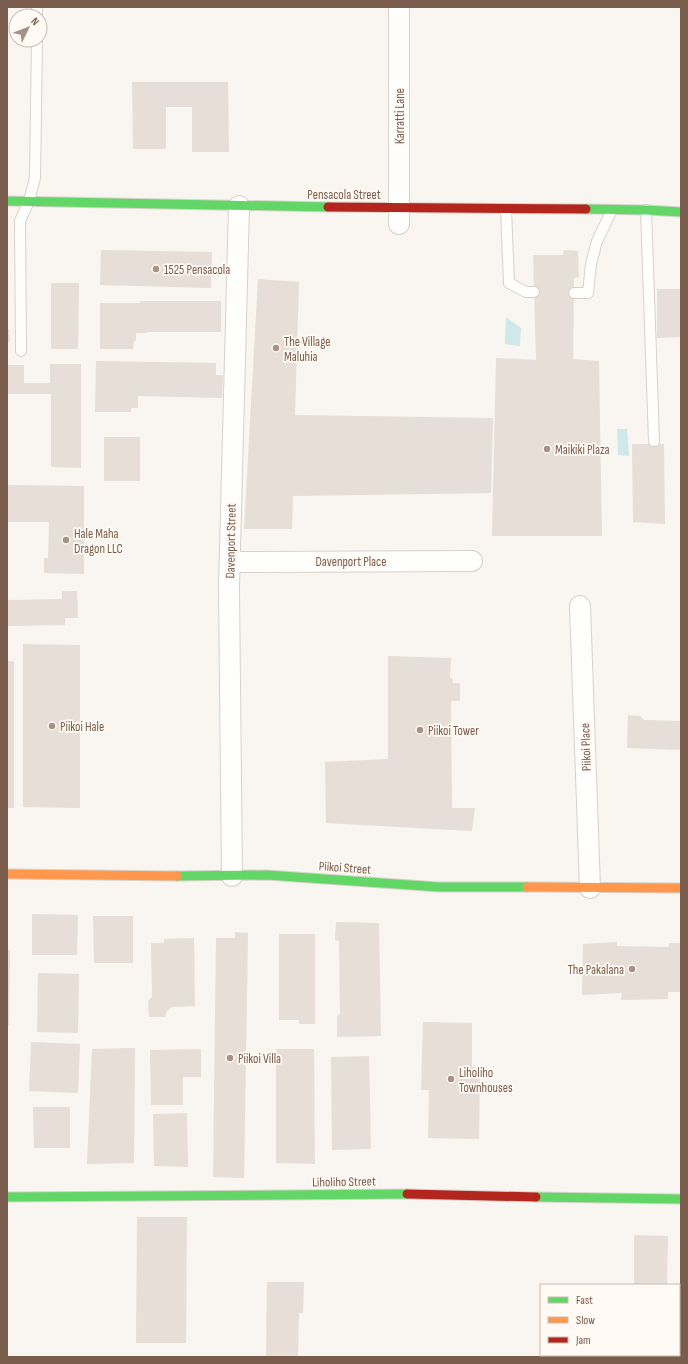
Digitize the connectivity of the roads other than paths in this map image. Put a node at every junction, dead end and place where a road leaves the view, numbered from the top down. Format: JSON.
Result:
{"nodes":[{"id":1,"x":399,"y":7,"type":"edge"},
{"id":2,"x":37,"y":48,"type":"edge"},
{"id":3,"x":7,"y":201,"type":"edge"},
{"id":4,"x":29,"y":201,"type":"junction"},
{"id":5,"x":239,"y":206,"type":"junction"},
{"id":6,"x":506,"y":209,"type":"junction"},
{"id":7,"x":612,"y":210,"type":"junction"},
{"id":8,"x":646,"y":210,"type":"junction"},
{"id":9,"x":681,"y":212,"type":"edge"},
{"id":10,"x":399,"y":216,"type":"junction"},
{"id":11,"x":534,"y":292,"type":"dead end"},
{"id":12,"x":574,"y":292,"type":"dead end"},
{"id":13,"x":21,"y":351,"type":"dead end"},
{"id":14,"x":654,"y":441,"type":"dead end"},
{"id":15,"x":472,"y":561,"type":"dead end"},
{"id":16,"x":230,"y":562,"type":"junction"},
{"id":17,"x":580,"y":606,"type":"dead end"},
{"id":18,"x":7,"y":874,"type":"edge"},
{"id":19,"x":232,"y":876,"type":"junction"},
{"id":20,"x":590,"y":888,"type":"junction"},
{"id":21,"x":681,"y":888,"type":"edge"},
{"id":22,"x":7,"y":1197,"type":"edge"},
{"id":23,"x":681,"y":1199,"type":"edge"}],
"edges":[{"from":1,"to":10,"type":"street","name":"Karratti Lane"},
{"from":2,"to":4,"type":"lane"},
{"from":3,"to":4,"type":"main road","name":"Pensacola Street"},
{"from":4,"to":5,"type":"main road","name":"Pensacola Street"},
{"from":4,"to":13,"type":"lane"},
{"from":5,"to":10,"type":"main road","name":"Pensacola Street"},
{"from":5,"to":16,"type":"street","name":"Davenport Street"},
{"from":6,"to":7,"type":"main road","name":"Pensacola Street"},
{"from":6,"to":10,"type":"main road","name":"Pensacola Street"},
{"from":6,"to":11,"type":"lane"},
{"from":7,"to":8,"type":"main road","name":"Pensacola Street"},
{"from":7,"to":12,"type":"lane"},
{"from":8,"to":9,"type":"main road","name":"Pensacola Street"},
{"from":8,"to":14,"type":"lane"},
{"from":15,"to":16,"type":"street","name":"Davenport Place"},
{"from":16,"to":19,"type":"street","name":"Davenport Street"},
{"from":17,"to":20,"type":"street","name":"Piikoi Place"},
{"from":18,"to":19,"type":"main road","name":"Piikoi Street"},
{"from":19,"to":20,"type":"main road","name":"Piikoi Street"},
{"from":20,"to":21,"type":"main road","name":"Piikoi Street"},
{"from":22,"to":23,"type":"main road","name":"Liholiho Street"}]}
